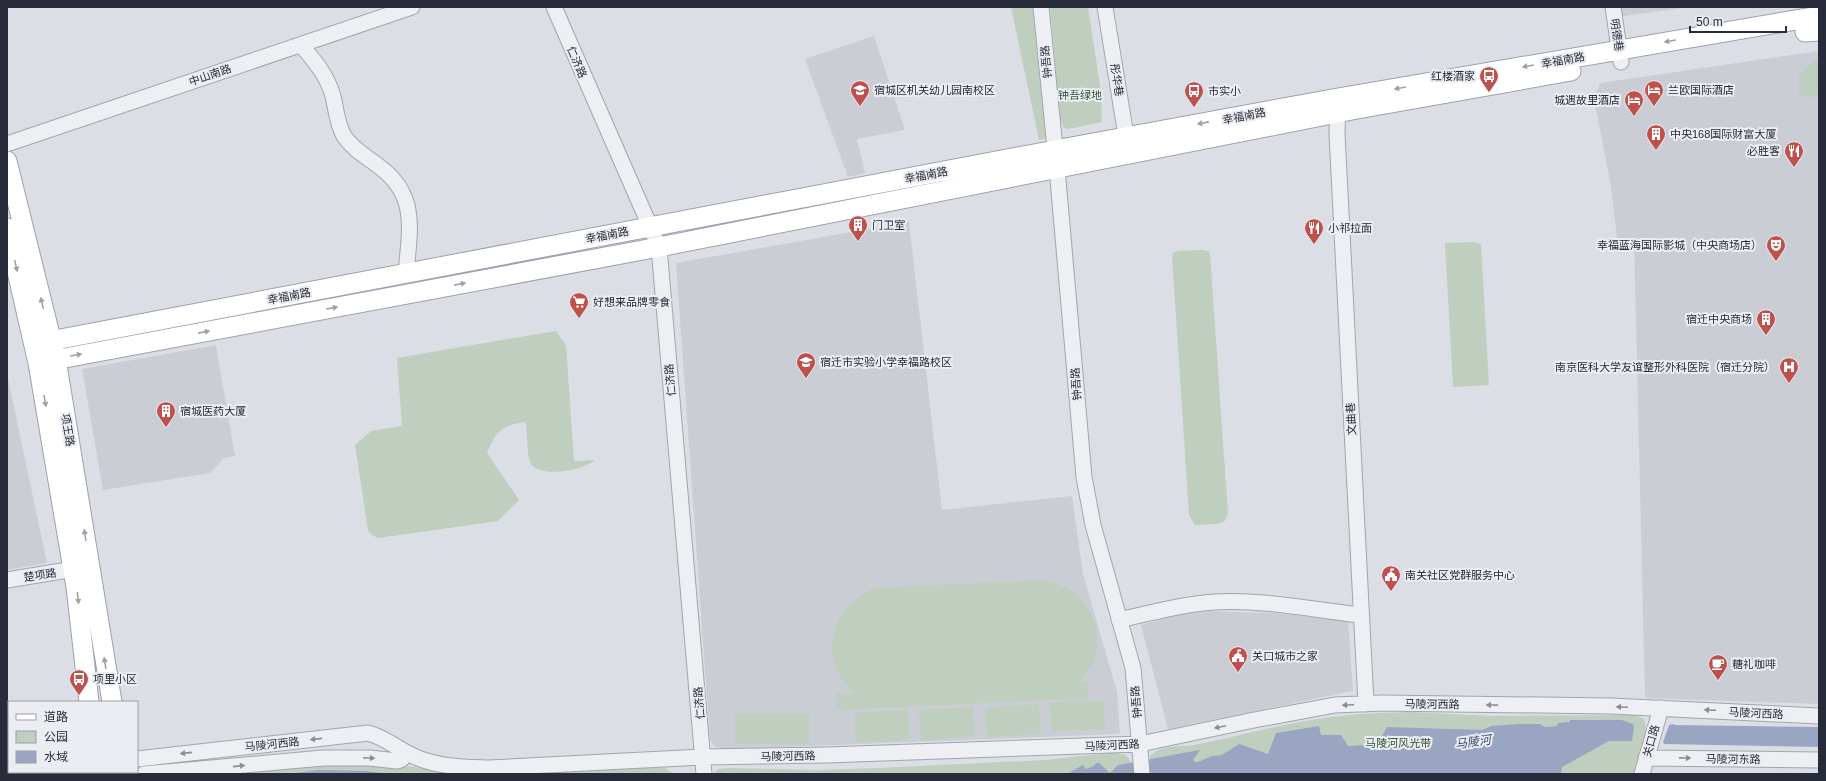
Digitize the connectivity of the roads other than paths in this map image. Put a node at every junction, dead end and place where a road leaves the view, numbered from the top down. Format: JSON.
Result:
{"nodes":[{"id":1,"x":412,"y":7,"type":"edge"},
{"id":2,"x":554,"y":7,"type":"edge"},
{"id":3,"x":1041,"y":7,"type":"edge"},
{"id":4,"x":1105,"y":7,"type":"edge"},
{"id":5,"x":1613,"y":7,"type":"edge"},
{"id":6,"x":1814,"y":23,"type":"edge"},
{"id":7,"x":300,"y":45,"type":"junction"},
{"id":8,"x":1620,"y":56,"type":"junction"},
{"id":9,"x":1338,"y":106,"type":"junction"},
{"id":10,"x":7,"y":144,"type":"edge"},
{"id":11,"x":1128,"y":146,"type":"junction"},
{"id":12,"x":1056,"y":159,"type":"junction"},
{"id":13,"x":7,"y":161,"type":"edge"},
{"id":14,"x":650,"y":227,"type":"junction"},
{"id":15,"x":7,"y":228,"type":"edge"},
{"id":16,"x":658,"y":247,"type":"junction"},
{"id":17,"x":406,"y":274,"type":"junction"},
{"id":18,"x":43,"y":342,"type":"junction"},
{"id":19,"x":47,"y":361,"type":"junction"},
{"id":20,"x":74,"y":569,"type":"junction"},
{"id":21,"x":7,"y":580,"type":"edge"},
{"id":22,"x":1361,"y":615,"type":"junction"},
{"id":23,"x":1119,"y":620,"type":"junction"},
{"id":24,"x":89,"y":701,"type":"edge"},
{"id":25,"x":112,"y":701,"type":"edge"},
{"id":26,"x":1366,"y":704,"type":"junction"},
{"id":27,"x":1660,"y":708,"type":"junction"},
{"id":28,"x":1819,"y":716,"type":"edge"},
{"id":29,"x":1141,"y":750,"type":"junction"},
{"id":30,"x":403,"y":751,"type":"junction"},
{"id":31,"x":702,"y":757,"type":"junction"},
{"id":32,"x":1646,"y":758,"type":"junction"},
{"id":33,"x":138,"y":759,"type":"edge"},
{"id":34,"x":1819,"y":760,"type":"edge"},
{"id":35,"x":144,"y":774,"type":"edge"},
{"id":36,"x":704,"y":774,"type":"edge"},
{"id":37,"x":1142,"y":774,"type":"edge"},
{"id":38,"x":1642,"y":774,"type":"edge"}],
"edges":[{"from":1,"to":7,"type":"street","name":"中山南路"},
{"from":2,"to":14,"type":"street","name":"仁济路"},
{"from":3,"to":12,"type":"street","name":"钟吾路"},
{"from":4,"to":11,"type":"street","name":"彤华巷"},
{"from":5,"to":8,"type":"street","name":"明德巷"},
{"from":6,"to":8,"type":"main road","name":"幸福南路"},
{"from":7,"to":10,"type":"street","name":"中山南路"},
{"from":7,"to":17,"type":"street"},
{"from":8,"to":9,"type":"main road","name":"幸福南路"},
{"from":9,"to":11,"type":"main road","name":"幸福南路"},
{"from":9,"to":22,"type":"street","name":"文曲巷"},
{"from":11,"to":12,"type":"main road","name":"幸福南路"},
{"from":12,"to":14,"type":"main road","name":"幸福南路"},
{"from":12,"to":16,"type":"main road","name":"幸福南路"},
{"from":12,"to":23,"type":"street","name":"钟吾路"},
{"from":18,"to":13,"type":"main road","name":"项王路","one_way":true},
{"from":14,"to":16,"type":"street","name":"仁济路"},
{"from":14,"to":17,"type":"main road","name":"幸福南路"},
{"from":15,"to":18,"type":"main road","name":"项王路","one_way":true},
{"from":19,"to":16,"type":"main road","name":"幸福南路","one_way":true},
{"from":16,"to":31,"type":"street","name":"仁济路"},
{"from":17,"to":18,"type":"main road","name":"幸福南路"},
{"from":18,"to":19,"type":"main road","name":"项王路"},
{"from":19,"to":20,"type":"main road","name":"项王路","one_way":true},
{"from":25,"to":19,"type":"main road","name":"项王路","one_way":true},
{"from":20,"to":21,"type":"street","name":"楚项路"},
{"from":20,"to":24,"type":"main road","name":"项王路","one_way":true},
{"from":22,"to":23,"type":"street"},
{"from":22,"to":26,"type":"street","name":"文曲巷"},
{"from":23,"to":29,"type":"street","name":"钟吾路"},
{"from":27,"to":26,"type":"street","name":"马陵河西路","one_way":true},
{"from":26,"to":29,"type":"street","name":"马陵河西路","one_way":true},
{"from":28,"to":27,"type":"street","name":"马陵河西路","one_way":true},
{"from":27,"to":32,"type":"street","name":"关口路"},
{"from":29,"to":31,"type":"street","name":"马陵河西路"},
{"from":29,"to":37,"type":"street","name":"钟吾路"},
{"from":30,"to":31,"type":"street","name":"马陵河西路"},
{"from":30,"to":33,"type":"street","name":"马陵河西路","one_way":true},
{"from":35,"to":30,"type":"street","name":"马陵河西路","one_way":true},
{"from":31,"to":36,"type":"street","name":"仁济路"},
{"from":32,"to":34,"type":"street","name":"马陵河东路","one_way":true},
{"from":32,"to":38,"type":"street","name":"关口路"}]}
